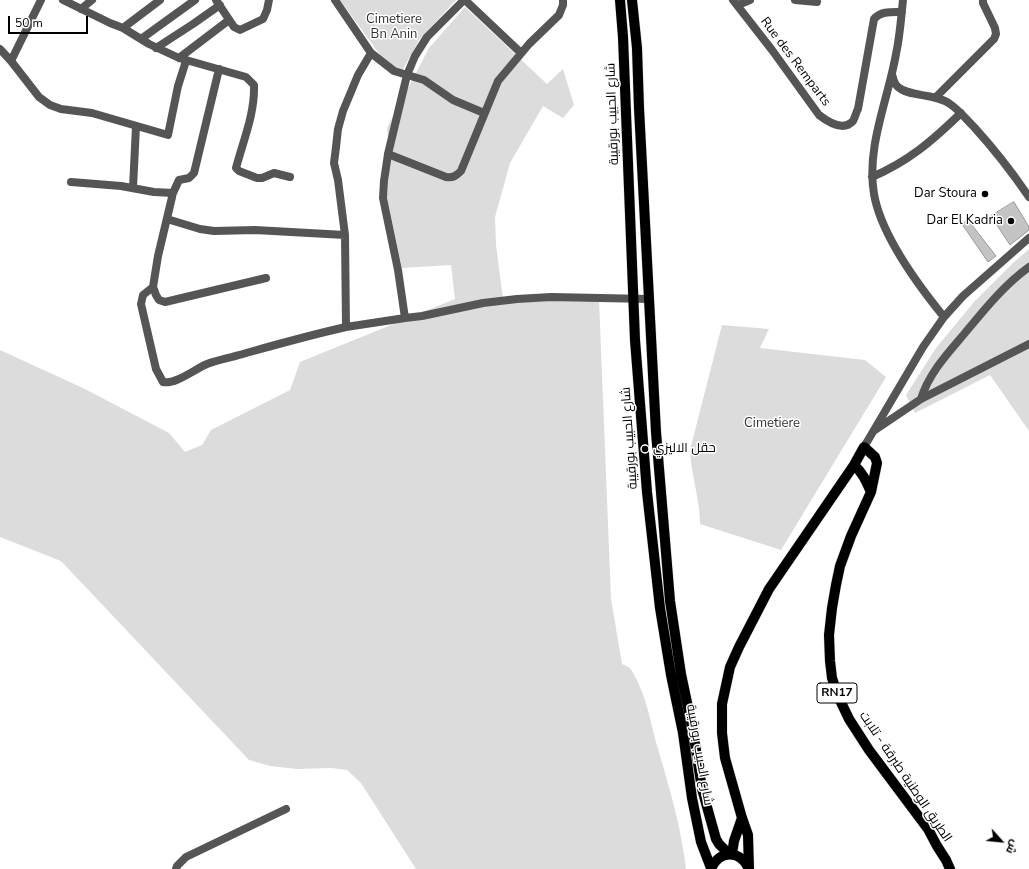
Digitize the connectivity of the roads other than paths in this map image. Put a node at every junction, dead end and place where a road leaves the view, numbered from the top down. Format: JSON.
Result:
{"nodes":[{"id":1,"x":41,"y":0,"type":"edge"},
{"id":2,"x":63,"y":0,"type":"edge"},
{"id":3,"x":92,"y":0,"type":"edge"},
{"id":4,"x":160,"y":0,"type":"edge"},
{"id":5,"x":195,"y":0,"type":"edge"},
{"id":6,"x":266,"y":0,"type":"edge"},
{"id":7,"x":335,"y":0,"type":"edge"},
{"id":8,"x":464,"y":0,"type":"edge"},
{"id":9,"x":563,"y":0,"type":"edge"},
{"id":10,"x":620,"y":0,"type":"edge"},
{"id":11,"x":632,"y":0,"type":"edge"},
{"id":12,"x":750,"y":0,"type":"edge"},
{"id":13,"x":795,"y":0,"type":"edge"},
{"id":14,"x":903,"y":0,"type":"edge"},
{"id":15,"x":983,"y":0,"type":"edge"},
{"id":16,"x":817,"y":2,"type":"dead end"},
{"id":17,"x":218,"y":3,"type":"edge"},
{"id":18,"x":735,"y":3,"type":"edge"},
{"id":19,"x":82,"y":9,"type":"junction"},
{"id":20,"x":902,"y":12,"type":"junction"},
{"id":21,"x":229,"y":20,"type":"junction"},
{"id":22,"x":123,"y":28,"type":"junction"},
{"id":23,"x":141,"y":39,"type":"junction"},
{"id":24,"x":156,"y":48,"type":"junction"},
{"id":25,"x":0,"y":49,"type":"edge"},
{"id":26,"x":371,"y":52,"type":"junction"},
{"id":27,"x":522,"y":54,"type":"junction"},
{"id":28,"x":183,"y":59,"type":"junction"},
{"id":29,"x":11,"y":61,"type":"junction"},
{"id":30,"x":219,"y":69,"type":"junction"},
{"id":31,"x":892,"y":74,"type":"junction"},
{"id":32,"x":407,"y":75,"type":"junction"},
{"id":33,"x":936,"y":97,"type":"junction"},
{"id":34,"x":484,"y":113,"type":"junction"},
{"id":35,"x":961,"y":113,"type":"junction"},
{"id":36,"x":136,"y":126,"type":"junction"},
{"id":37,"x":388,"y":154,"type":"junction"},
{"id":38,"x":290,"y":177,"type":"dead end"},
{"id":39,"x":872,"y":177,"type":"junction"},
{"id":40,"x":71,"y":182,"type":"dead end"},
{"id":41,"x":133,"y":188,"type":"junction"},
{"id":42,"x":173,"y":193,"type":"junction"},
{"id":43,"x":1029,"y":197,"type":"edge"},
{"id":44,"x":167,"y":219,"type":"junction"},
{"id":45,"x":345,"y":235,"type":"junction"},
{"id":46,"x":1029,"y":238,"type":"edge"},
{"id":47,"x":1029,"y":267,"type":"edge"},
{"id":48,"x":266,"y":278,"type":"dead end"},
{"id":49,"x":153,"y":287,"type":"junction"},
{"id":50,"x":649,"y":299,"type":"junction"},
{"id":51,"x":634,"y":300,"type":"junction"},
{"id":52,"x":944,"y":317,"type":"junction"},
{"id":53,"x":405,"y":318,"type":"junction"},
{"id":54,"x":346,"y":327,"type":"junction"},
{"id":55,"x":1029,"y":344,"type":"edge"},
{"id":56,"x":920,"y":399,"type":"junction"},
{"id":57,"x":873,"y":432,"type":"junction"},
{"id":58,"x":864,"y":447,"type":"junction"},
{"id":59,"x":854,"y":465,"type":"junction"},
{"id":60,"x":871,"y":492,"type":"junction"},
{"id":61,"x":286,"y":810,"type":"dead end"},
{"id":62,"x":742,"y":818,"type":"junction"},
{"id":63,"x":730,"y":854,"type":"junction"},
{"id":64,"x":711,"y":868,"type":"edge"},
{"id":65,"x":176,"y":869,"type":"edge"},
{"id":66,"x":749,"y":869,"type":"edge"},
{"id":67,"x":950,"y":869,"type":"edge"}],
"edges":[{"from":1,"to":29,"type":"street"},
{"from":2,"to":19,"type":"street"},
{"from":3,"to":19,"type":"street"},
{"from":4,"to":22,"type":"street"},
{"from":5,"to":23,"type":"street"},
{"from":6,"to":21,"type":"street"},
{"from":7,"to":26,"type":"street"},
{"from":8,"to":27,"type":"street"},
{"from":8,"to":32,"type":"street"},
{"from":9,"to":27,"type":"street"},
{"from":10,"to":51,"type":"main road","name":"شارع الحبيب بورقيبة"},
{"from":11,"to":50,"type":"main road","name":"شارع الحبيب بورقيبة"},
{"from":12,"to":18,"type":"street"},
{"from":13,"to":16,"type":"street"},
{"from":14,"to":20,"type":"street"},
{"from":15,"to":33,"type":"street"},
{"from":17,"to":21,"type":"street"},
{"from":17,"to":24,"type":"street"},
{"from":18,"to":20,"type":"street","name":"Rue des Remparts"},
{"from":19,"to":22,"type":"street"},
{"from":20,"to":31,"type":"street"},
{"from":21,"to":28,"type":"street"},
{"from":22,"to":23,"type":"street"},
{"from":23,"to":24,"type":"street"},
{"from":24,"to":28,"type":"street"},
{"from":25,"to":29,"type":"street"},
{"from":26,"to":32,"type":"street"},
{"from":26,"to":45,"type":"street"},
{"from":27,"to":34,"type":"street"},
{"from":28,"to":30,"type":"street"},
{"from":28,"to":36,"type":"street"},
{"from":29,"to":36,"type":"street"},
{"from":30,"to":38,"type":"street"},
{"from":30,"to":42,"type":"street"},
{"from":31,"to":33,"type":"street"},
{"from":31,"to":39,"type":"street"},
{"from":32,"to":34,"type":"street"},
{"from":32,"to":37,"type":"street"},
{"from":33,"to":35,"type":"street"},
{"from":34,"to":37,"type":"street"},
{"from":35,"to":39,"type":"street"},
{"from":35,"to":43,"type":"street"},
{"from":36,"to":41,"type":"street"},
{"from":37,"to":53,"type":"street"},
{"from":39,"to":52,"type":"street"},
{"from":40,"to":41,"type":"street"},
{"from":41,"to":42,"type":"street"},
{"from":42,"to":44,"type":"street"},
{"from":44,"to":45,"type":"street"},
{"from":44,"to":49,"type":"street"},
{"from":45,"to":54,"type":"street"},
{"from":46,"to":52,"type":"street"},
{"from":47,"to":56,"type":"street"},
{"from":48,"to":49,"type":"street"},
{"from":49,"to":54,"type":"street"},
{"from":50,"to":51,"type":"street"},
{"from":50,"to":63,"type":"main road","name":"شارع الحبيب بورقيبة"},
{"from":51,"to":53,"type":"street"},
{"from":51,"to":64,"type":"main road","name":"شارع الحبيب بورقيبة"},
{"from":52,"to":57,"type":"street"},
{"from":53,"to":54,"type":"street"},
{"from":55,"to":56,"type":"street"},
{"from":56,"to":57,"type":"street"},
{"from":57,"to":58,"type":"street"},
{"from":58,"to":59,"type":"main road"},
{"from":58,"to":60,"type":"main road","name":"الطريق الوطنية طبرقة - تلابت","number":"RN17"},
{"from":59,"to":60,"type":"main road"},
{"from":59,"to":62,"type":"main road"},
{"from":60,"to":67,"type":"main road","name":"الطريق الوطنية طبرقة - تلابت","number":"RN17"},
{"from":61,"to":65,"type":"street"},
{"from":62,"to":63,"type":"main road"},
{"from":62,"to":66,"type":"main road"},
{"from":63,"to":64,"type":"main road"},
{"from":63,"to":66,"type":"main road","name":"شارع الحبيب بورقيبة"}]}
